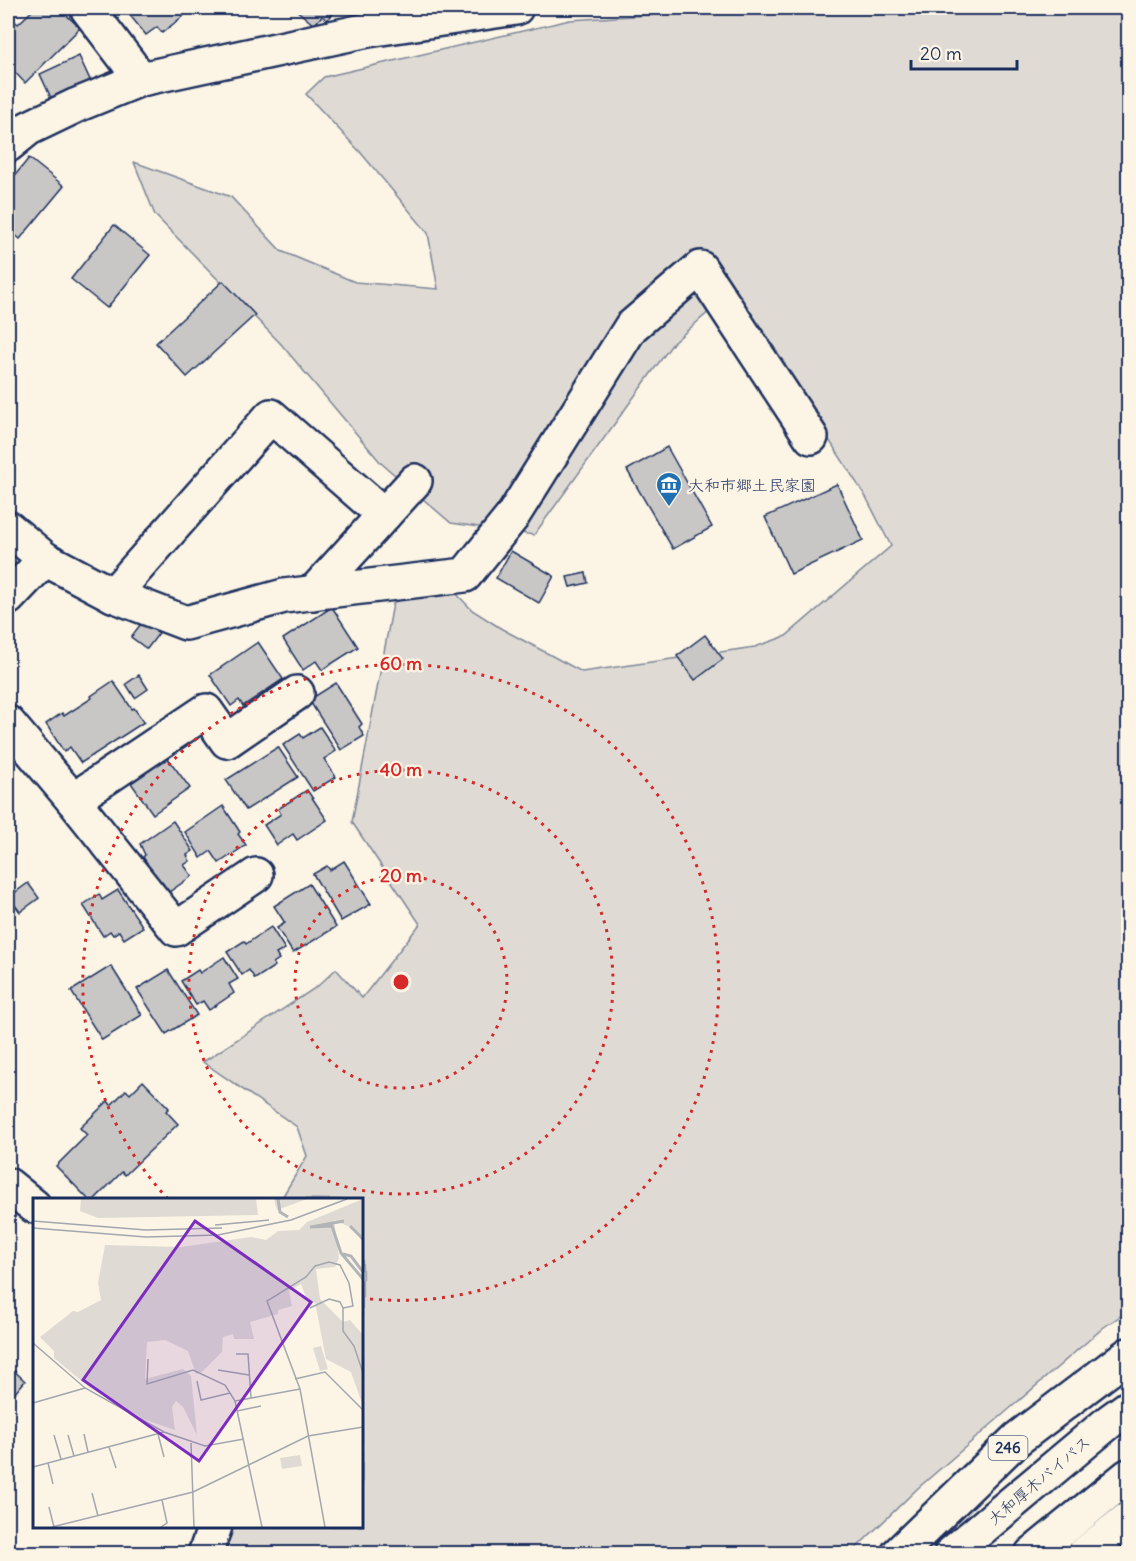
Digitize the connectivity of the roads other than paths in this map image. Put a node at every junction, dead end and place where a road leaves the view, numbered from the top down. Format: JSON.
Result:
{"nodes":[{"id":1,"x":87,"y":8,"type":"edge"},
{"id":2,"x":516,"y":8,"type":"edge"},
{"id":3,"x":377,"y":19,"type":"edge"},
{"id":4,"x":141,"y":79,"type":"junction"},
{"id":5,"x":8,"y":145,"type":"edge"},
{"id":6,"x":812,"y":437,"type":"dead end"},
{"id":7,"x":416,"y":481,"type":"dead end"},
{"id":8,"x":384,"y":515,"type":"junction"},
{"id":9,"x":8,"y":528,"type":"edge"},
{"id":10,"x":45,"y":559,"type":"junction"},
{"id":11,"x":313,"y":594,"type":"junction"},
{"id":12,"x":113,"y":595,"type":"junction"},
{"id":13,"x":8,"y":598,"type":"edge"},
{"id":14,"x":297,"y":693,"type":"dead end"},
{"id":15,"x":8,"y":723,"type":"edge"},
{"id":16,"x":73,"y":800,"type":"junction"},
{"id":17,"x":256,"y":875,"type":"dead end"},
{"id":18,"x":8,"y":1185,"type":"edge"},
{"id":19,"x":33,"y":1205,"type":"edge"},
{"id":20,"x":1128,"y":1355,"type":"edge"},
{"id":21,"x":1128,"y":1408,"type":"edge"},
{"id":22,"x":1128,"y":1476,"type":"edge"},
{"id":23,"x":1128,"y":1520,"type":"edge"},
{"id":24,"x":215,"y":1528,"type":"edge"},
{"id":25,"x":204,"y":1554,"type":"edge"},
{"id":26,"x":898,"y":1554,"type":"edge"},
{"id":27,"x":951,"y":1554,"type":"edge"},
{"id":28,"x":1032,"y":1554,"type":"edge"},
{"id":29,"x":1084,"y":1554,"type":"edge"}],
"edges":[{"from":1,"to":4,"type":"main road"},
{"from":2,"to":3,"type":"main road"},
{"from":3,"to":4,"type":"main road"},
{"from":4,"to":5,"type":"main road"},
{"from":6,"to":11,"type":"main road"},
{"from":7,"to":8,"type":"main road"},
{"from":8,"to":11,"type":"main road"},
{"from":8,"to":12,"type":"main road"},
{"from":9,"to":10,"type":"main road"},
{"from":10,"to":12,"type":"main road"},
{"from":10,"to":13,"type":"main road"},
{"from":11,"to":12,"type":"main road"},
{"from":14,"to":16,"type":"main road"},
{"from":15,"to":16,"type":"main road"},
{"from":16,"to":17,"type":"main road"},
{"from":18,"to":19,"type":"main road"},
{"from":20,"to":26,"type":"main road","number":"246"},
{"from":21,"to":27,"type":"main road","name":"大和厚木バイパス","number":"246"},
{"from":22,"to":28,"type":"main road"},
{"from":23,"to":29,"type":"main road"},
{"from":24,"to":25,"type":"main road"}]}
